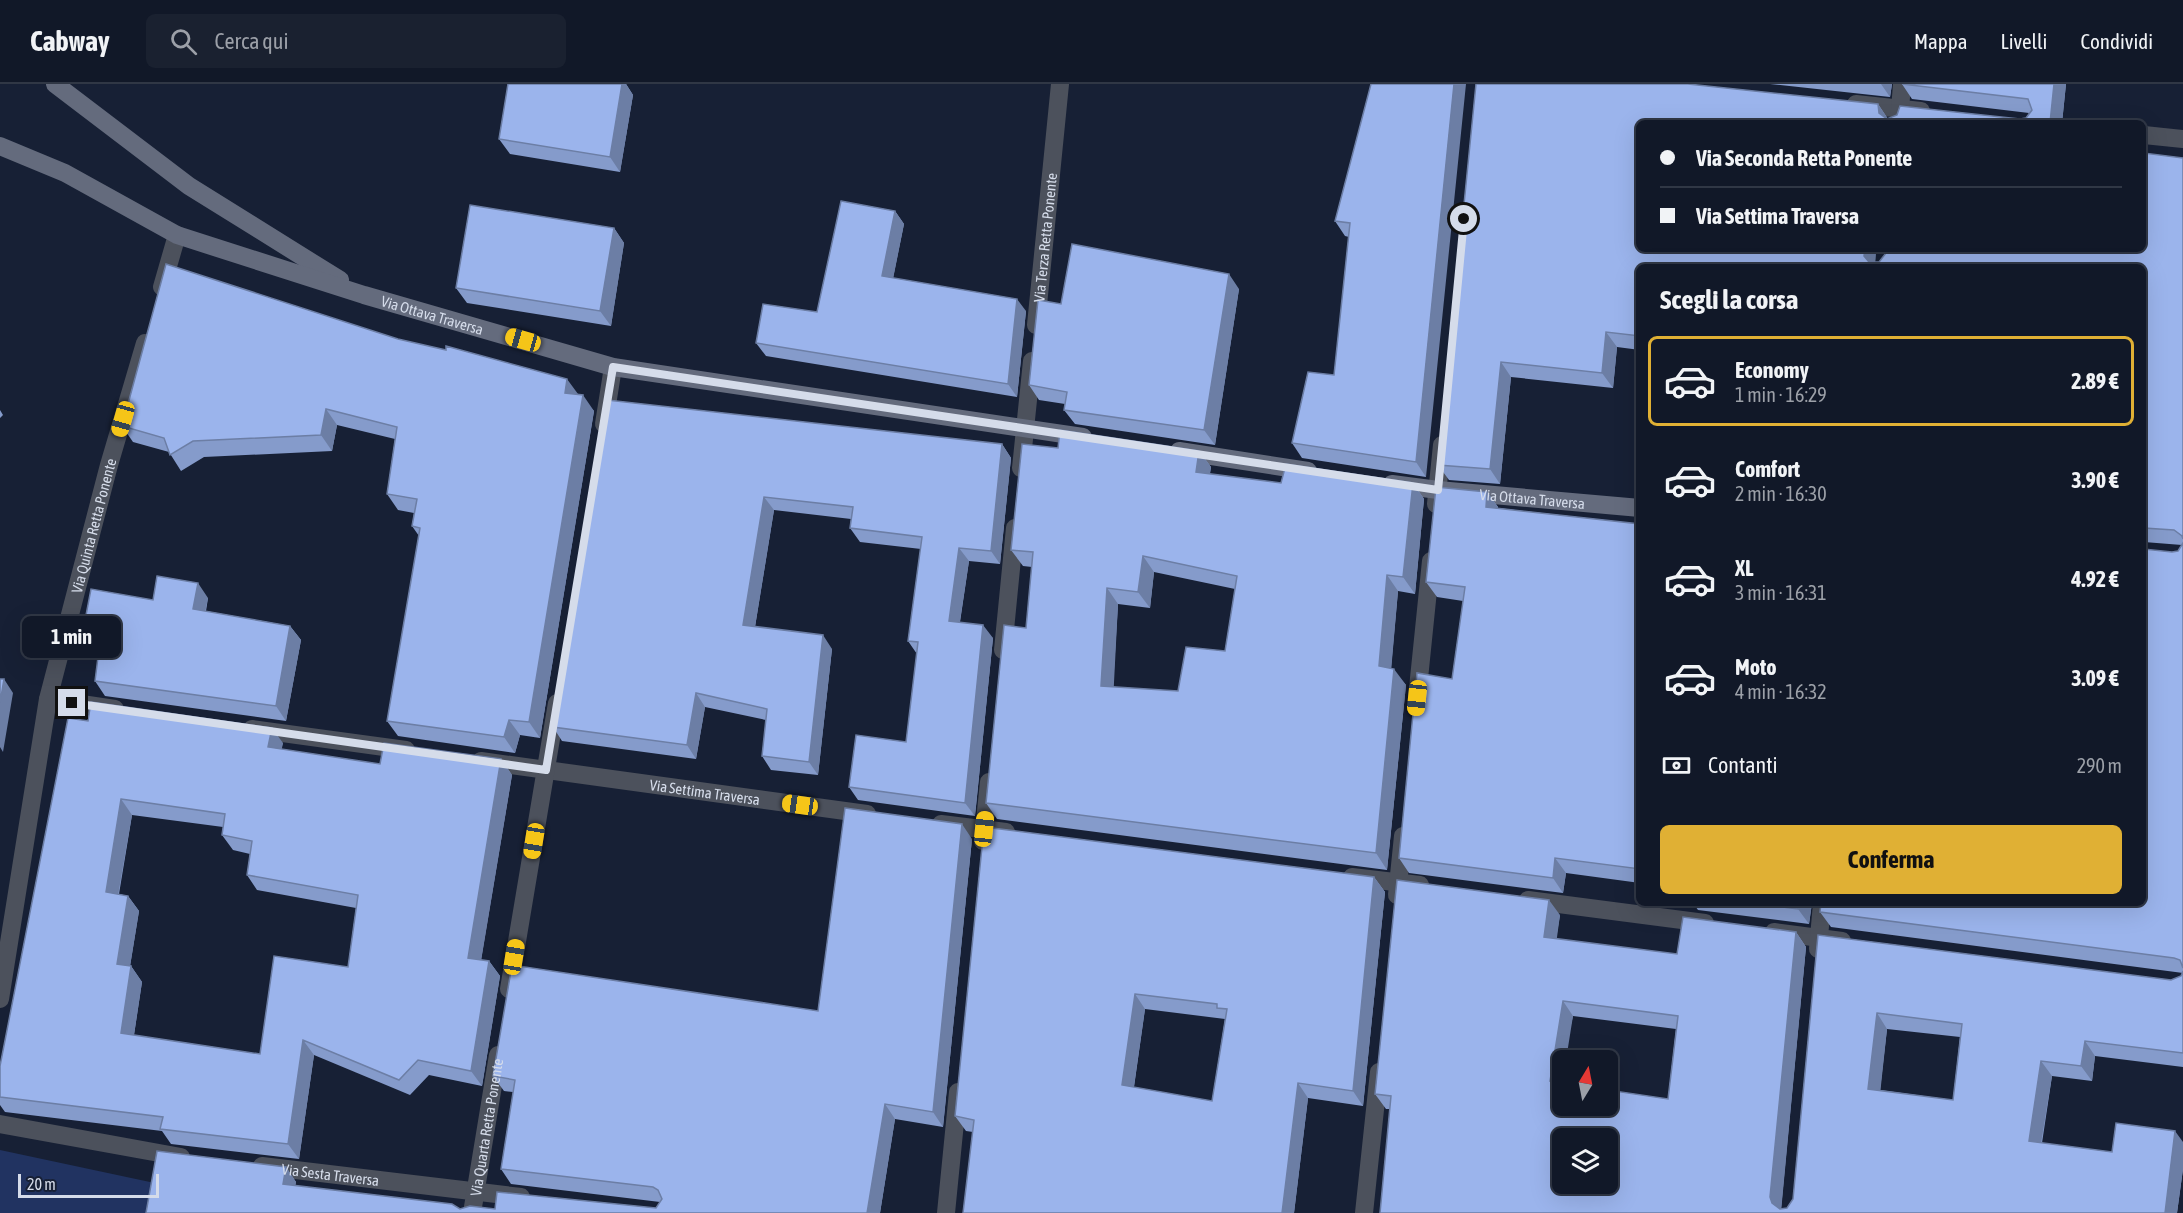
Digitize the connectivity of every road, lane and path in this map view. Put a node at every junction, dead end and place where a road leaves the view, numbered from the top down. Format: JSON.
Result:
{"nodes":[{"id":1,"x":55,"y":84,"type":"edge"},
{"id":2,"x":1060,"y":84,"type":"edge"},
{"id":3,"x":1902,"y":84,"type":"edge"},
{"id":4,"x":1841,"y":103,"type":"edge"},
{"id":5,"x":1936,"y":113,"type":"edge"},
{"id":6,"x":1899,"y":116,"type":"edge"},
{"id":7,"x":2146,"y":135,"type":"edge"},
{"id":8,"x":2183,"y":139,"type":"edge"},
{"id":9,"x":0,"y":146,"type":"edge"},
{"id":10,"x":177,"y":235,"type":"junction"},
{"id":11,"x":364,"y":295,"type":"junction"},
{"id":12,"x":157,"y":304,"type":"edge"},
{"id":13,"x":150,"y":327,"type":"edge"},
{"id":14,"x":613,"y":367,"type":"junction"},
{"id":15,"x":1025,"y":428,"type":"junction"},
{"id":16,"x":1443,"y":432,"type":"edge"},
{"id":17,"x":1096,"y":439,"type":"edge"},
{"id":18,"x":600,"y":447,"type":"edge"},
{"id":19,"x":1167,"y":449,"type":"edge"},
{"id":20,"x":1320,"y":473,"type":"edge"},
{"id":21,"x":1379,"y":482,"type":"edge"},
{"id":22,"x":1019,"y":487,"type":"edge"},
{"id":23,"x":1438,"y":490,"type":"junction"},
{"id":24,"x":1636,"y":508,"type":"edge"},
{"id":25,"x":1017,"y":511,"type":"edge"},
{"id":26,"x":1001,"y":664,"type":"edge"},
{"id":27,"x":559,"y":690,"type":"edge"},
{"id":28,"x":48,"y":699,"type":"junction"},
{"id":29,"x":131,"y":711,"type":"edge"},
{"id":30,"x":1415,"y":716,"type":"edge"},
{"id":31,"x":238,"y":726,"type":"edge"},
{"id":32,"x":427,"y":754,"type":"edge"},
{"id":33,"x":463,"y":759,"type":"edge"},
{"id":34,"x":992,"y":759,"type":"edge"},
{"id":35,"x":546,"y":770,"type":"junction"},
{"id":36,"x":890,"y":817,"type":"edge"},
{"id":37,"x":925,"y":821,"type":"edge"},
{"id":38,"x":1404,"y":823,"type":"edge"},
{"id":39,"x":984,"y":829,"type":"junction"},
{"id":40,"x":1020,"y":834,"type":"edge"},
{"id":41,"x":981,"y":864,"type":"edge"},
{"id":42,"x":1339,"y":875,"type":"edge"},
{"id":43,"x":1399,"y":882,"type":"junction"},
{"id":44,"x":1434,"y":887,"type":"edge"},
{"id":45,"x":1516,"y":898,"type":"edge"},
{"id":46,"x":1822,"y":906,"type":"edge"},
{"id":47,"x":1395,"y":918,"type":"edge"},
{"id":48,"x":1727,"y":926,"type":"edge"},
{"id":49,"x":1750,"y":929,"type":"edge"},
{"id":50,"x":1819,"y":938,"type":"junction"},
{"id":51,"x":1866,"y":944,"type":"edge"},
{"id":52,"x":1815,"y":973,"type":"edge"},
{"id":53,"x":0,"y":999,"type":"edge"},
{"id":54,"x":507,"y":1004,"type":"edge"},
{"id":55,"x":501,"y":1039,"type":"edge"},
{"id":56,"x":1380,"y":1060,"type":"edge"},
{"id":57,"x":960,"y":1074,"type":"edge"},
{"id":58,"x":0,"y":1124,"type":"edge"},
{"id":59,"x":197,"y":1158,"type":"edge"},
{"id":60,"x":243,"y":1164,"type":"edge"},
{"id":61,"x":475,"y":1191,"type":"junction"},
{"id":62,"x":533,"y":1198,"type":"edge"},
{"id":63,"x":472,"y":1213,"type":"edge"},
{"id":64,"x":946,"y":1213,"type":"edge"},
{"id":65,"x":1364,"y":1213,"type":"edge"}],
"edges":[{"from":1,"to":11,"type":"street"},
{"from":2,"to":15,"type":"street","name":"Via Terza Retta Ponente"},
{"from":3,"to":6,"type":"street"},
{"from":4,"to":6,"type":"street"},
{"from":5,"to":6,"type":"street"},
{"from":7,"to":8,"type":"street"},
{"from":9,"to":10,"type":"street"},
{"from":10,"to":11,"type":"street"},
{"from":10,"to":12,"type":"street"},
{"from":11,"to":14,"type":"street","name":"Via Ottava Traversa"},
{"from":13,"to":28,"type":"street","name":"Via Quinta Retta Ponente"},
{"from":14,"to":15,"type":"street","name":"Via Ottava Traversa"},
{"from":14,"to":18,"type":"street"},
{"from":15,"to":17,"type":"street","name":"Via Ottava Traversa"},
{"from":15,"to":22,"type":"street","name":"Via Terza Retta Ponente"},
{"from":16,"to":23,"type":"street"},
{"from":19,"to":20,"type":"street"},
{"from":21,"to":23,"type":"street","name":"Via Ottava Traversa"},
{"from":23,"to":24,"type":"street","name":"Via Ottava Traversa"},
{"from":23,"to":30,"type":"street"},
{"from":25,"to":26,"type":"street"},
{"from":27,"to":35,"type":"street"},
{"from":28,"to":29,"type":"street"},
{"from":28,"to":53,"type":"street","name":"Via Quinta Retta Ponente"},
{"from":31,"to":32,"type":"street"},
{"from":33,"to":35,"type":"street","name":"Via Settima Traversa"},
{"from":34,"to":39,"type":"street"},
{"from":35,"to":36,"type":"street","name":"Via Settima Traversa"},
{"from":35,"to":54,"type":"street"},
{"from":37,"to":39,"type":"street"},
{"from":38,"to":43,"type":"street"},
{"from":39,"to":40,"type":"street"},
{"from":39,"to":41,"type":"street"},
{"from":42,"to":43,"type":"street"},
{"from":43,"to":44,"type":"street"},
{"from":43,"to":47,"type":"street"},
{"from":45,"to":48,"type":"street"},
{"from":46,"to":50,"type":"street"},
{"from":49,"to":50,"type":"street"},
{"from":50,"to":51,"type":"street"},
{"from":50,"to":52,"type":"street"},
{"from":55,"to":61,"type":"street","name":"Via Quarta Retta Ponente"},
{"from":56,"to":65,"type":"street"},
{"from":57,"to":64,"type":"street"},
{"from":58,"to":59,"type":"street"},
{"from":60,"to":61,"type":"street","name":"Via Sesta Traversa"},
{"from":61,"to":62,"type":"street","name":"Via Sesta Traversa"},
{"from":61,"to":63,"type":"street","name":"Via Quarta Retta Ponente"}]}
